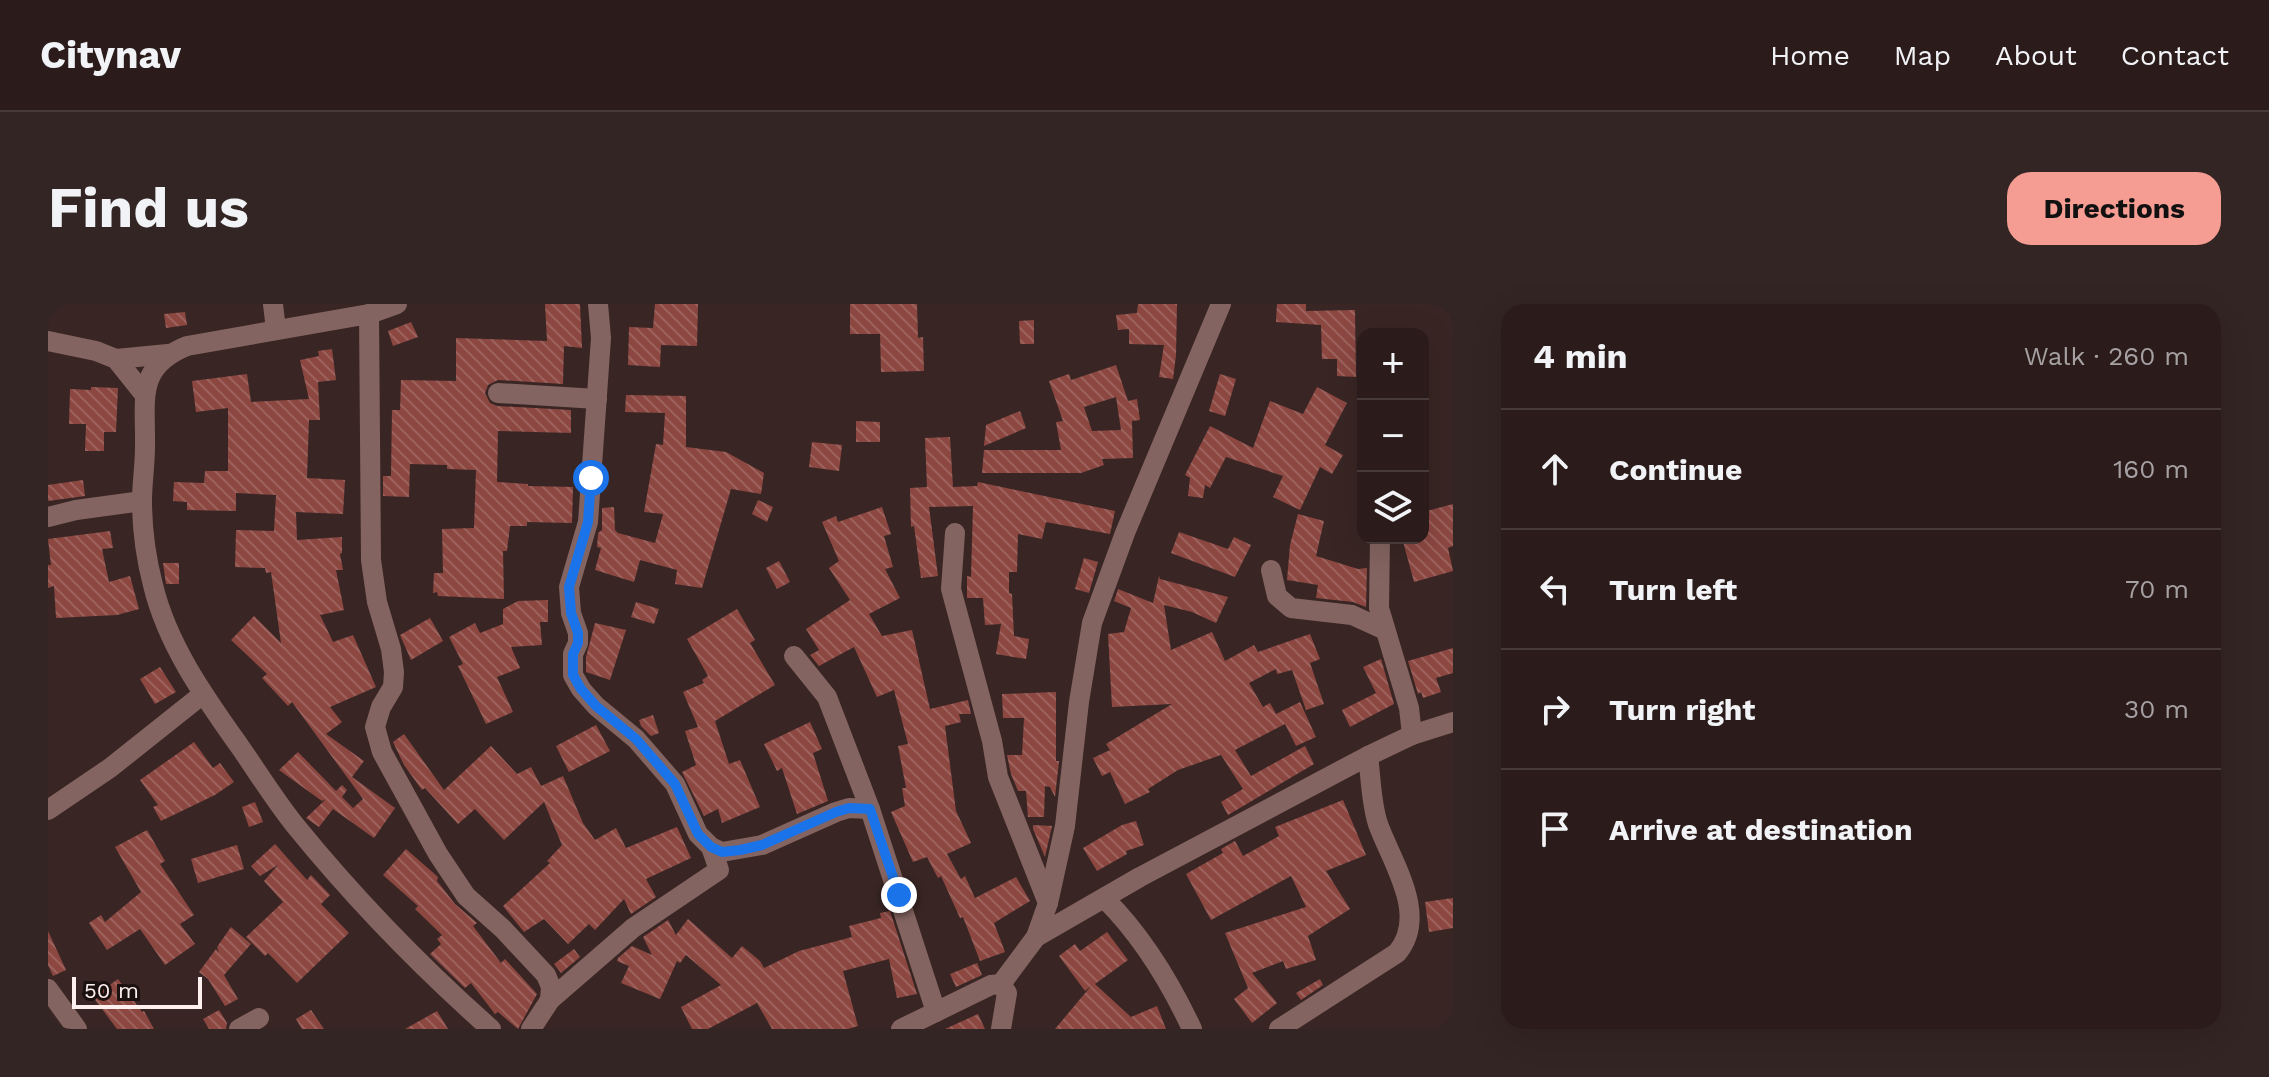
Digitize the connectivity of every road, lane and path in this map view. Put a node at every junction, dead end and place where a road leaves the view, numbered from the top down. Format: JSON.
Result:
{"nodes":[{"id":1,"x":273,"y":304,"type":"edge"},
{"id":2,"x":397,"y":304,"type":"edge"},
{"id":3,"x":598,"y":304,"type":"edge"},
{"id":4,"x":1221,"y":304,"type":"edge"},
{"id":5,"x":369,"y":314,"type":"junction"},
{"id":6,"x":276,"y":330,"type":"junction"},
{"id":7,"x":48,"y":341,"type":"edge"},
{"id":8,"x":168,"y":354,"type":"junction"},
{"id":9,"x":116,"y":359,"type":"junction"},
{"id":10,"x":498,"y":393,"type":"dead end"},
{"id":11,"x":144,"y":394,"type":"junction"},
{"id":12,"x":597,"y":399,"type":"junction"},
{"id":13,"x":142,"y":501,"type":"junction"},
{"id":14,"x":48,"y":517,"type":"edge"},
{"id":15,"x":955,"y":533,"type":"dead end"},
{"id":16,"x":1380,"y":544,"type":"edge"},
{"id":17,"x":1271,"y":570,"type":"dead end"},
{"id":18,"x":1385,"y":630,"type":"junction"},
{"id":19,"x":794,"y":656,"type":"dead end"},
{"id":20,"x":203,"y":694,"type":"junction"},
{"id":21,"x":1453,"y":722,"type":"edge"},
{"id":22,"x":1412,"y":735,"type":"junction"},
{"id":23,"x":1368,"y":756,"type":"junction"},
{"id":24,"x":870,"y":809,"type":"junction"},
{"id":25,"x":48,"y":810,"type":"edge"},
{"id":26,"x":711,"y":847,"type":"junction"},
{"id":27,"x":1105,"y":899,"type":"junction"},
{"id":28,"x":1048,"y":903,"type":"junction"},
{"id":29,"x":1036,"y":937,"type":"junction"},
{"id":30,"x":1001,"y":984,"type":"junction"},
{"id":31,"x":48,"y":989,"type":"edge"},
{"id":32,"x":550,"y":1000,"type":"junction"},
{"id":33,"x":936,"y":1012,"type":"junction"},
{"id":34,"x":259,"y":1018,"type":"dead end"},
{"id":35,"x":77,"y":1029,"type":"edge"},
{"id":36,"x":239,"y":1029,"type":"edge"},
{"id":37,"x":491,"y":1029,"type":"edge"},
{"id":38,"x":531,"y":1029,"type":"edge"},
{"id":39,"x":901,"y":1029,"type":"edge"},
{"id":40,"x":1001,"y":1029,"type":"edge"},
{"id":41,"x":1192,"y":1029,"type":"edge"},
{"id":42,"x":1279,"y":1029,"type":"edge"}],
"edges":[{"from":1,"to":6,"type":"street"},
{"from":2,"to":5,"type":"street"},
{"from":3,"to":12,"type":"street"},
{"from":4,"to":28,"type":"street"},
{"from":5,"to":6,"type":"street"},
{"from":5,"to":32,"type":"street"},
{"from":6,"to":8,"type":"street"},
{"from":7,"to":9,"type":"street"},
{"from":8,"to":9,"type":"street"},
{"from":8,"to":11,"type":"street"},
{"from":9,"to":11,"type":"street"},
{"from":10,"to":12,"type":"street"},
{"from":11,"to":13,"type":"street"},
{"from":12,"to":26,"type":"street"},
{"from":13,"to":14,"type":"street"},
{"from":13,"to":20,"type":"street"},
{"from":15,"to":28,"type":"street"},
{"from":16,"to":18,"type":"street"},
{"from":17,"to":18,"type":"street"},
{"from":18,"to":22,"type":"street"},
{"from":19,"to":24,"type":"street"},
{"from":20,"to":25,"type":"street"},
{"from":20,"to":37,"type":"street"},
{"from":21,"to":22,"type":"street"},
{"from":22,"to":23,"type":"street"},
{"from":23,"to":27,"type":"street"},
{"from":23,"to":42,"type":"street"},
{"from":24,"to":26,"type":"street"},
{"from":24,"to":33,"type":"street"},
{"from":26,"to":32,"type":"street"},
{"from":27,"to":29,"type":"street"},
{"from":27,"to":41,"type":"street"},
{"from":28,"to":29,"type":"street"},
{"from":29,"to":30,"type":"street"},
{"from":30,"to":33,"type":"street"},
{"from":30,"to":40,"type":"street"},
{"from":31,"to":35,"type":"street"},
{"from":32,"to":38,"type":"street"},
{"from":33,"to":39,"type":"street"},
{"from":34,"to":36,"type":"street"}]}
